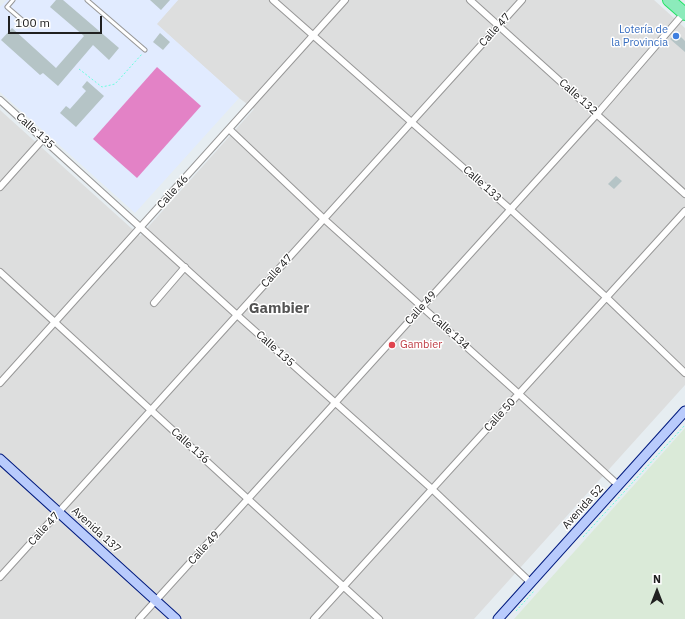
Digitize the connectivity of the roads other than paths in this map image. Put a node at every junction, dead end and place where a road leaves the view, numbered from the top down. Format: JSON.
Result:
{"nodes":[{"id":1,"x":13,"y":0,"type":"edge"},
{"id":2,"x":87,"y":0,"type":"edge"},
{"id":3,"x":273,"y":0,"type":"edge"},
{"id":4,"x":344,"y":0,"type":"edge"},
{"id":5,"x":470,"y":0,"type":"edge"},
{"id":6,"x":522,"y":0,"type":"edge"},
{"id":7,"x":669,"y":0,"type":"edge"},
{"id":8,"x":685,"y":13,"type":"edge"},
{"id":9,"x":28,"y":25,"type":"dead end"},
{"id":10,"x":499,"y":26,"type":"junction"},
{"id":11,"x":312,"y":35,"type":"junction"},
{"id":12,"x":144,"y":50,"type":"road end"},
{"id":13,"x":0,"y":100,"type":"edge"},
{"id":14,"x":596,"y":114,"type":"junction"},
{"id":15,"x":412,"y":122,"type":"junction"},
{"id":16,"x":229,"y":129,"type":"junction"},
{"id":17,"x":43,"y":139,"type":"junction"},
{"id":18,"x":0,"y":187,"type":"edge"},
{"id":19,"x":685,"y":194,"type":"edge"},
{"id":20,"x":510,"y":209,"type":"junction"},
{"id":21,"x":685,"y":210,"type":"edge"},
{"id":22,"x":324,"y":219,"type":"junction"},
{"id":23,"x":141,"y":227,"type":"junction"},
{"id":24,"x":185,"y":267,"type":"junction"},
{"id":25,"x":0,"y":272,"type":"edge"},
{"id":26,"x":606,"y":297,"type":"junction"},
{"id":27,"x":154,"y":303,"type":"dead end"},
{"id":28,"x":422,"y":307,"type":"junction"},
{"id":29,"x":237,"y":315,"type":"junction"},
{"id":30,"x":55,"y":322,"type":"junction"},
{"id":31,"x":685,"y":373,"type":"edge"},
{"id":32,"x":0,"y":383,"type":"edge"},
{"id":33,"x":518,"y":394,"type":"junction"},
{"id":34,"x":335,"y":403,"type":"junction"},
{"id":35,"x":151,"y":410,"type":"junction"},
{"id":36,"x":685,"y":411,"type":"edge"},
{"id":37,"x":0,"y":459,"type":"edge"},
{"id":38,"x":618,"y":486,"type":"junction"},
{"id":39,"x":432,"y":489,"type":"junction"},
{"id":40,"x":248,"y":499,"type":"junction"},
{"id":41,"x":59,"y":512,"type":"junction"},
{"id":42,"x":0,"y":577,"type":"edge"},
{"id":43,"x":344,"y":587,"type":"junction"},
{"id":44,"x":533,"y":587,"type":"junction"},
{"id":45,"x":156,"y":601,"type":"junction"},
{"id":46,"x":139,"y":619,"type":"edge"},
{"id":47,"x":176,"y":619,"type":"edge"},
{"id":48,"x":314,"y":619,"type":"edge"},
{"id":49,"x":379,"y":619,"type":"edge"},
{"id":50,"x":498,"y":619,"type":"edge"}],
"edges":[{"from":1,"to":9,"type":"lane"},
{"from":2,"to":12,"type":"lane"},
{"from":3,"to":11,"type":"street","name":"Calle 133"},
{"from":4,"to":11,"type":"street","name":"Calle 46"},
{"from":5,"to":10,"type":"street","name":"Calle 132"},
{"from":6,"to":10,"type":"street","name":"Calle 47"},
{"from":7,"to":8,"type":"highway"},
{"from":8,"to":14,"type":"street","name":"Calle 49"},
{"from":10,"to":14,"type":"street","name":"Calle 132"},
{"from":10,"to":15,"type":"street","name":"Calle 47"},
{"from":11,"to":15,"type":"street","name":"Calle 133"},
{"from":11,"to":16,"type":"street","name":"Calle 46"},
{"from":13,"to":17,"type":"street","name":"Calle 135"},
{"from":14,"to":19,"type":"street","name":"Calle 132"},
{"from":14,"to":20,"type":"street","name":"Calle 49"},
{"from":15,"to":20,"type":"street","name":"Calle 133"},
{"from":15,"to":22,"type":"street","name":"Calle 47"},
{"from":16,"to":22,"type":"street","name":"Calle 134"},
{"from":16,"to":23,"type":"street","name":"Calle 46"},
{"from":17,"to":18,"type":"street"},
{"from":17,"to":23,"type":"street","name":"Calle 135"},
{"from":20,"to":26,"type":"street","name":"Calle 133"},
{"from":20,"to":28,"type":"street","name":"Calle 49"},
{"from":21,"to":26,"type":"street","name":"Calle 50"},
{"from":22,"to":28,"type":"street","name":"Calle 134"},
{"from":22,"to":29,"type":"street","name":"Calle 47"},
{"from":23,"to":24,"type":"street","name":"Calle 135"},
{"from":23,"to":30,"type":"street","name":"Calle 46"},
{"from":24,"to":27,"type":"street"},
{"from":24,"to":29,"type":"street","name":"Calle 135"},
{"from":25,"to":30,"type":"street","name":"Calle 136"},
{"from":26,"to":31,"type":"street","name":"Calle 133"},
{"from":26,"to":33,"type":"street","name":"Calle 50"},
{"from":28,"to":33,"type":"street","name":"Calle 134"},
{"from":28,"to":34,"type":"street","name":"Calle 49"},
{"from":29,"to":34,"type":"street","name":"Calle 135"},
{"from":29,"to":35,"type":"street","name":"Calle 47"},
{"from":30,"to":32,"type":"street","name":"Calle 46"},
{"from":30,"to":35,"type":"street","name":"Calle 136"},
{"from":33,"to":38,"type":"street","name":"Calle 134"},
{"from":33,"to":39,"type":"street","name":"Calle 50"},
{"from":34,"to":39,"type":"street","name":"Calle 135"},
{"from":34,"to":40,"type":"street","name":"Calle 49"},
{"from":35,"to":40,"type":"street","name":"Calle 136"},
{"from":35,"to":41,"type":"street","name":"Calle 47"},
{"from":36,"to":38,"type":"main road","name":"Avenida 52"},
{"from":37,"to":41,"type":"main road","name":"Avenida 137"},
{"from":38,"to":44,"type":"main road","name":"Avenida 52"},
{"from":39,"to":43,"type":"street","name":"Calle 50"},
{"from":39,"to":44,"type":"street","name":"Calle 135"},
{"from":40,"to":43,"type":"street","name":"Calle 136"},
{"from":40,"to":45,"type":"street","name":"Calle 49"},
{"from":41,"to":42,"type":"street","name":"Calle 47"},
{"from":41,"to":45,"type":"main road","name":"Avenida 137"},
{"from":43,"to":48,"type":"street","name":"Calle 50"},
{"from":43,"to":49,"type":"street","name":"Calle 136"},
{"from":44,"to":50,"type":"main road","name":"Avenida 52"},
{"from":45,"to":46,"type":"street","name":"Calle 49"},
{"from":45,"to":47,"type":"main road","name":"Avenida 137"}]}
